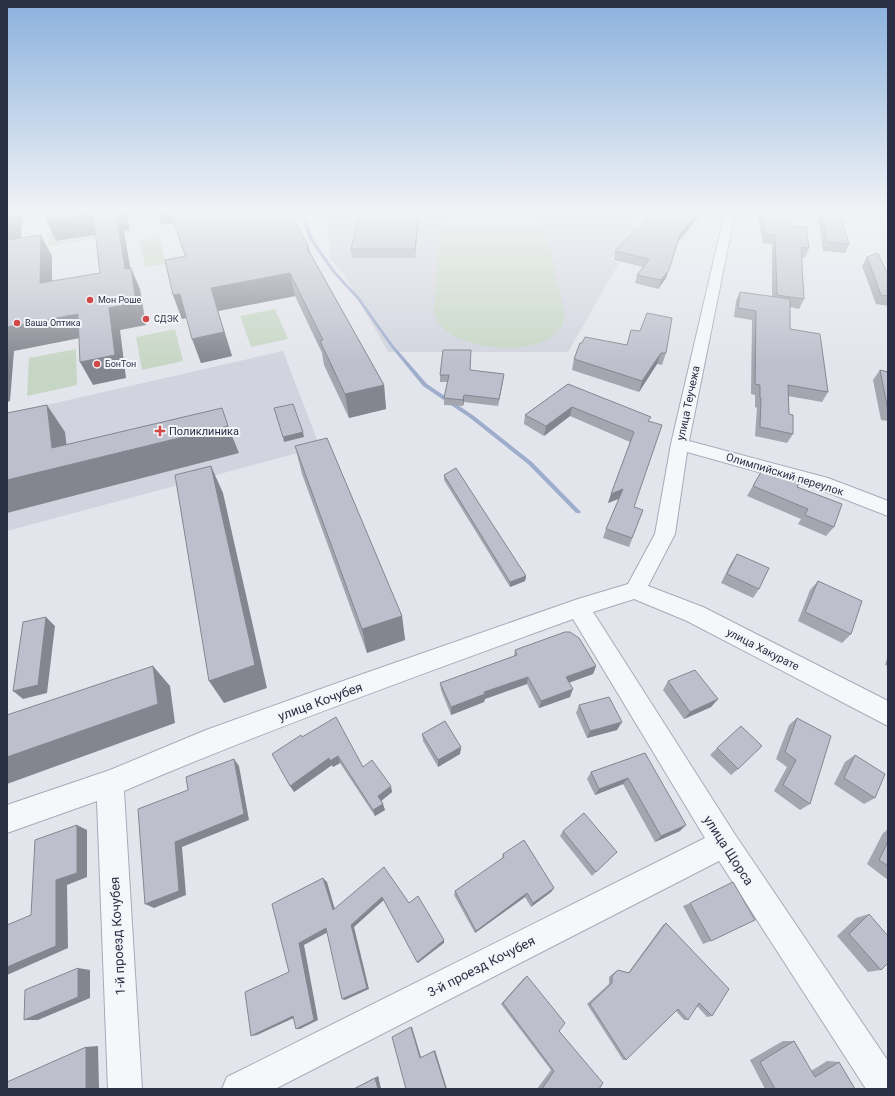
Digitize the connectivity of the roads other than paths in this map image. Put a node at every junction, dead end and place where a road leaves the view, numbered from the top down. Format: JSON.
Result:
{"nodes":[{"id":1,"x":719,"y":263,"type":"edge"},
{"id":2,"x":680,"y":444,"type":"junction"},
{"id":3,"x":888,"y":509,"type":"edge"},
{"id":4,"x":635,"y":590,"type":"junction"},
{"id":5,"x":578,"y":608,"type":"junction"},
{"id":6,"x":888,"y":714,"type":"edge"},
{"id":7,"x":110,"y":783,"type":"junction"},
{"id":8,"x":7,"y":819,"type":"edge"},
{"id":9,"x":724,"y":843,"type":"junction"},
{"id":10,"x":125,"y":1089,"type":"edge"},
{"id":11,"x":239,"y":1089,"type":"edge"},
{"id":12,"x":886,"y":1089,"type":"edge"}],
"edges":[{"from":1,"to":2,"type":"street","name":"улица Теучежа"},
{"from":2,"to":3,"type":"street","name":"Олимпийский переулок"},
{"from":2,"to":4,"type":"street","name":"улица Теучежа"},
{"from":4,"to":5,"type":"street","name":"улица Кочубея"},
{"from":4,"to":6,"type":"street","name":"улица Хакурате"},
{"from":5,"to":7,"type":"street","name":"улица Кочубея"},
{"from":5,"to":9,"type":"street","name":"улица Щорса"},
{"from":7,"to":8,"type":"street","name":"улица Кочубея"},
{"from":7,"to":10,"type":"street","name":"1-й проезд Кочубея"},
{"from":9,"to":11,"type":"street","name":"3-й проезд Кочубея"},
{"from":9,"to":12,"type":"street","name":"улица Щорса"}]}
